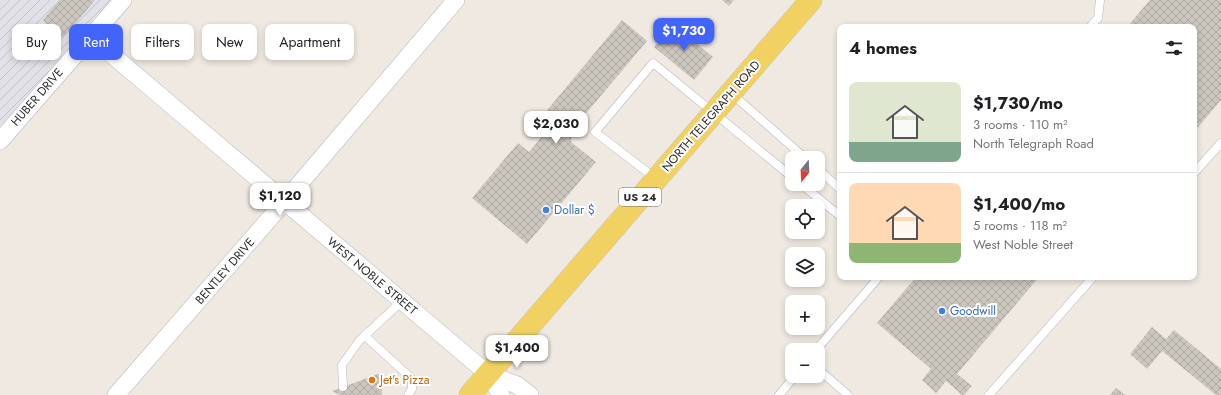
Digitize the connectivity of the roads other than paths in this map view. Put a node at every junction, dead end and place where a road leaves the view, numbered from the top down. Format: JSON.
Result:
{"nodes":[{"id":1,"x":123,"y":0,"type":"edge"},
{"id":2,"x":456,"y":0,"type":"edge"},
{"id":3,"x":811,"y":0,"type":"edge"},
{"id":4,"x":1100,"y":0,"type":"edge"},
{"id":5,"x":102,"y":24,"type":"edge"},
{"id":6,"x":1093,"y":24,"type":"edge"},
{"id":7,"x":69,"y":60,"type":"edge"},
{"id":8,"x":118,"y":60,"type":"edge"},
{"id":9,"x":731,"y":93,"type":"junction"},
{"id":10,"x":714,"y":112,"type":"junction"},
{"id":11,"x":0,"y":141,"type":"edge"},
{"id":12,"x":1221,"y":143,"type":"edge"},
{"id":13,"x":797,"y":151,"type":"edge"},
{"id":14,"x":1197,"y":170,"type":"edge"},
{"id":15,"x":785,"y":171,"type":"edge"},
{"id":16,"x":825,"y":175,"type":"edge"},
{"id":17,"x":656,"y":179,"type":"junction"},
{"id":18,"x":837,"y":186,"type":"edge"},
{"id":19,"x":810,"y":191,"type":"edge"},
{"id":20,"x":284,"y":202,"type":"junction"},
{"id":21,"x":837,"y":214,"type":"edge"},
{"id":22,"x":876,"y":280,"type":"edge"},
{"id":23,"x":1090,"y":280,"type":"edge"},
{"id":24,"x":402,"y":301,"type":"junction"},
{"id":25,"x":365,"y":336,"type":"junction"},
{"id":26,"x":822,"y":343,"type":"edge"},
{"id":27,"x":488,"y":374,"type":"junction"},
{"id":28,"x":825,"y":374,"type":"edge"},
{"id":29,"x":789,"y":383,"type":"edge"},
{"id":30,"x":342,"y":387,"type":"dead end"},
{"id":31,"x":410,"y":392,"type":"edge"},
{"id":32,"x":116,"y":395,"type":"edge"},
{"id":33,"x":470,"y":395,"type":"edge"},
{"id":34,"x":501,"y":395,"type":"edge"},
{"id":35,"x":530,"y":395,"type":"edge"},
{"id":36,"x":779,"y":395,"type":"edge"},
{"id":37,"x":848,"y":395,"type":"edge"},
{"id":38,"x":989,"y":395,"type":"edge"}],
"edges":[{"from":1,"to":5,"type":"street","name":"HUBER DRIVE"},
{"from":2,"to":20,"type":"street","name":"BENTLEY DRIVE"},
{"from":3,"to":9,"type":"main road","name":"NORTH TELEGRAPH ROAD","number":"US 24"},
{"from":4,"to":6,"type":"lane"},
{"from":7,"to":11,"type":"street","name":"HUBER DRIVE"},
{"from":8,"to":20,"type":"street","name":"WEST NOBLE STREET"},
{"from":9,"to":10,"type":"main road","name":"NORTH TELEGRAPH ROAD","number":"US 24"},
{"from":9,"to":13,"type":"lane"},
{"from":10,"to":15,"type":"lane"},
{"from":10,"to":17,"type":"main road","name":"NORTH TELEGRAPH ROAD","number":"US 24"},
{"from":10,"to":17,"type":"lane"},
{"from":12,"to":14,"type":"lane"},
{"from":16,"to":18,"type":"lane"},
{"from":17,"to":27,"type":"main road","name":"NORTH TELEGRAPH ROAD","number":"US 24"},
{"from":19,"to":21,"type":"lane"},
{"from":20,"to":24,"type":"street","name":"WEST NOBLE STREET"},
{"from":20,"to":32,"type":"street","name":"BENTLEY DRIVE"},
{"from":22,"to":26,"type":"lane"},
{"from":23,"to":38,"type":"lane"},
{"from":24,"to":25,"type":"lane"},
{"from":24,"to":27,"type":"street","name":"WEST NOBLE STREET"},
{"from":25,"to":30,"type":"lane"},
{"from":25,"to":31,"type":"lane"},
{"from":27,"to":33,"type":"main road","name":"NORTH TELEGRAPH ROAD","number":"US 24"},
{"from":27,"to":34,"type":"street","name":"WEST NOBLE STREET"},
{"from":27,"to":35,"type":"street","name":"WEST NOBLE STREET"},
{"from":28,"to":37,"type":"lane"},
{"from":29,"to":36,"type":"lane"}]}
